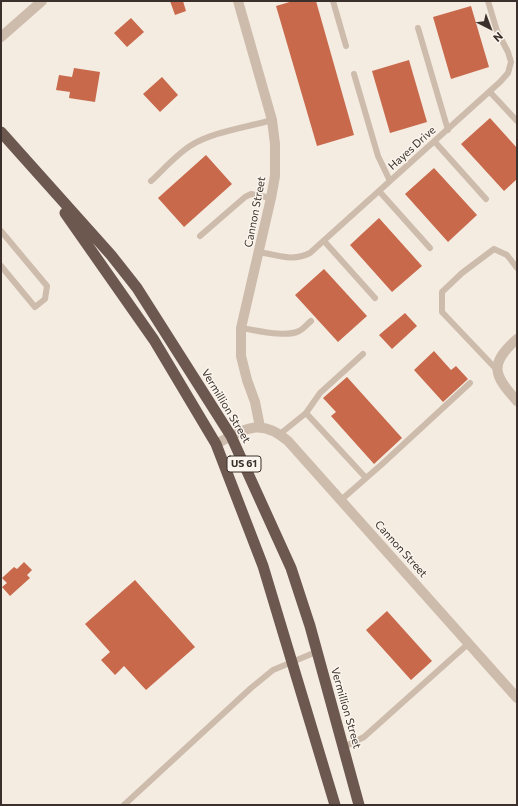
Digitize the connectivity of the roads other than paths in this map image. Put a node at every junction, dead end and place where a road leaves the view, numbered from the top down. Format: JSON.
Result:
{"nodes":[{"id":1,"x":42,"y":1,"type":"edge"},
{"id":2,"x":238,"y":1,"type":"edge"},
{"id":3,"x":333,"y":1,"type":"edge"},
{"id":4,"x":488,"y":1,"type":"edge"},
{"id":5,"x":418,"y":28,"type":"dead end"},
{"id":6,"x":1,"y":37,"type":"edge"},
{"id":7,"x":346,"y":46,"type":"dead end"},
{"id":8,"x":514,"y":62,"type":"edge"},
{"id":9,"x":354,"y":74,"type":"dead end"},
{"id":10,"x":490,"y":92,"type":"junction"},
{"id":11,"x":272,"y":120,"type":"junction"},
{"id":12,"x":517,"y":121,"type":"edge"},
{"id":13,"x":448,"y":130,"type":"junction"},
{"id":14,"x":1,"y":132,"type":"edge"},
{"id":15,"x":435,"y":142,"type":"junction"},
{"id":16,"x":36,"y":172,"type":"junction"},
{"id":17,"x":151,"y":181,"type":"dead end"},
{"id":18,"x":390,"y":181,"type":"junction"},
{"id":19,"x":379,"y":191,"type":"junction"},
{"id":20,"x":271,"y":198,"type":"junction"},
{"id":21,"x":486,"y":199,"type":"dead end"},
{"id":22,"x":1,"y":231,"type":"edge"},
{"id":23,"x":200,"y":236,"type":"dead end"},
{"id":24,"x":324,"y":241,"type":"junction"},
{"id":25,"x":430,"y":248,"type":"dead end"},
{"id":26,"x":259,"y":252,"type":"junction"},
{"id":27,"x":1,"y":266,"type":"edge"},
{"id":28,"x":517,"y":268,"type":"edge"},
{"id":29,"x":375,"y":298,"type":"dead end"},
{"id":30,"x":311,"y":321,"type":"dead end"},
{"id":31,"x":241,"y":328,"type":"junction"},
{"id":32,"x":517,"y":339,"type":"edge"},
{"id":33,"x":363,"y":354,"type":"dead end"},
{"id":34,"x":497,"y":370,"type":"junction"},
{"id":35,"x":470,"y":383,"type":"dead end"},
{"id":36,"x":517,"y":401,"type":"edge"},
{"id":37,"x":306,"y":413,"type":"junction"},
{"id":38,"x":260,"y":427,"type":"junction"},
{"id":39,"x":280,"y":434,"type":"junction"},
{"id":40,"x":231,"y":436,"type":"junction"},
{"id":41,"x":216,"y":444,"type":"junction"},
{"id":42,"x":366,"y":478,"type":"junction"},
{"id":43,"x":341,"y":500,"type":"junction"},
{"id":44,"x":468,"y":643,"type":"junction"},
{"id":45,"x":316,"y":652,"type":"junction"},
{"id":46,"x":292,"y":661,"type":"junction"},
{"id":47,"x":517,"y":698,"type":"edge"},
{"id":48,"x":344,"y":747,"type":"junction"},
{"id":49,"x":124,"y":805,"type":"edge"},
{"id":50,"x":335,"y":805,"type":"edge"},
{"id":51,"x":359,"y":805,"type":"edge"}],
"edges":[{"from":1,"to":6,"type":"street"},
{"from":2,"to":11,"type":"street","name":"Cannon Street"},
{"from":3,"to":7,"type":"lane"},
{"from":4,"to":8,"type":"lane","name":"Hayes Drive"},
{"from":5,"to":13,"type":"lane"},
{"from":8,"to":10,"type":"lane","name":"Hayes Drive"},
{"from":9,"to":18,"type":"lane"},
{"from":10,"to":12,"type":"lane"},
{"from":10,"to":13,"type":"lane","name":"Hayes Drive"},
{"from":11,"to":17,"type":"lane"},
{"from":11,"to":20,"type":"street","name":"Cannon Street"},
{"from":13,"to":15,"type":"lane","name":"Hayes Drive"},
{"from":14,"to":16,"type":"highway","name":"Vermillion Street","number":"US 61"},
{"from":15,"to":18,"type":"lane","name":"Hayes Drive"},
{"from":15,"to":21,"type":"lane"},
{"from":16,"to":40,"type":"highway","name":"Vermillion Street","number":"US 61"},
{"from":16,"to":41,"type":"highway","name":"Vermillion Street","number":"US 61"},
{"from":18,"to":19,"type":"lane","name":"Hayes Drive"},
{"from":19,"to":24,"type":"lane","name":"Hayes Drive"},
{"from":19,"to":25,"type":"lane"},
{"from":20,"to":23,"type":"lane"},
{"from":20,"to":26,"type":"street","name":"Cannon Street"},
{"from":22,"to":27,"type":"lane"},
{"from":24,"to":26,"type":"lane","name":"Hayes Drive"},
{"from":24,"to":29,"type":"lane"},
{"from":26,"to":31,"type":"street","name":"Cannon Street"},
{"from":28,"to":34,"type":"lane"},
{"from":30,"to":31,"type":"lane"},
{"from":31,"to":38,"type":"street","name":"Cannon Street"},
{"from":32,"to":34,"type":"street"},
{"from":33,"to":37,"type":"lane"},
{"from":34,"to":36,"type":"street"},
{"from":35,"to":42,"type":"lane"},
{"from":37,"to":39,"type":"lane"},
{"from":37,"to":42,"type":"lane"},
{"from":38,"to":39,"type":"street","name":"Cannon Street"},
{"from":38,"to":40,"type":"street"},
{"from":39,"to":43,"type":"street","name":"Cannon Street"},
{"from":40,"to":41,"type":"street"},
{"from":40,"to":45,"type":"highway","name":"Vermillion Street","number":"US 61"},
{"from":41,"to":46,"type":"highway","name":"Vermillion Street","number":"US 61"},
{"from":42,"to":43,"type":"lane"},
{"from":43,"to":44,"type":"street","name":"Cannon Street"},
{"from":44,"to":47,"type":"street","name":"Cannon Street"},
{"from":44,"to":48,"type":"lane"},
{"from":45,"to":46,"type":"lane"},
{"from":45,"to":48,"type":"highway","name":"Vermillion Street","number":"US 61"},
{"from":46,"to":49,"type":"lane"},
{"from":46,"to":50,"type":"highway","name":"Vermillion Street","number":"US 61"},
{"from":48,"to":51,"type":"highway","name":"Vermillion Street","number":"US 61"}]}
